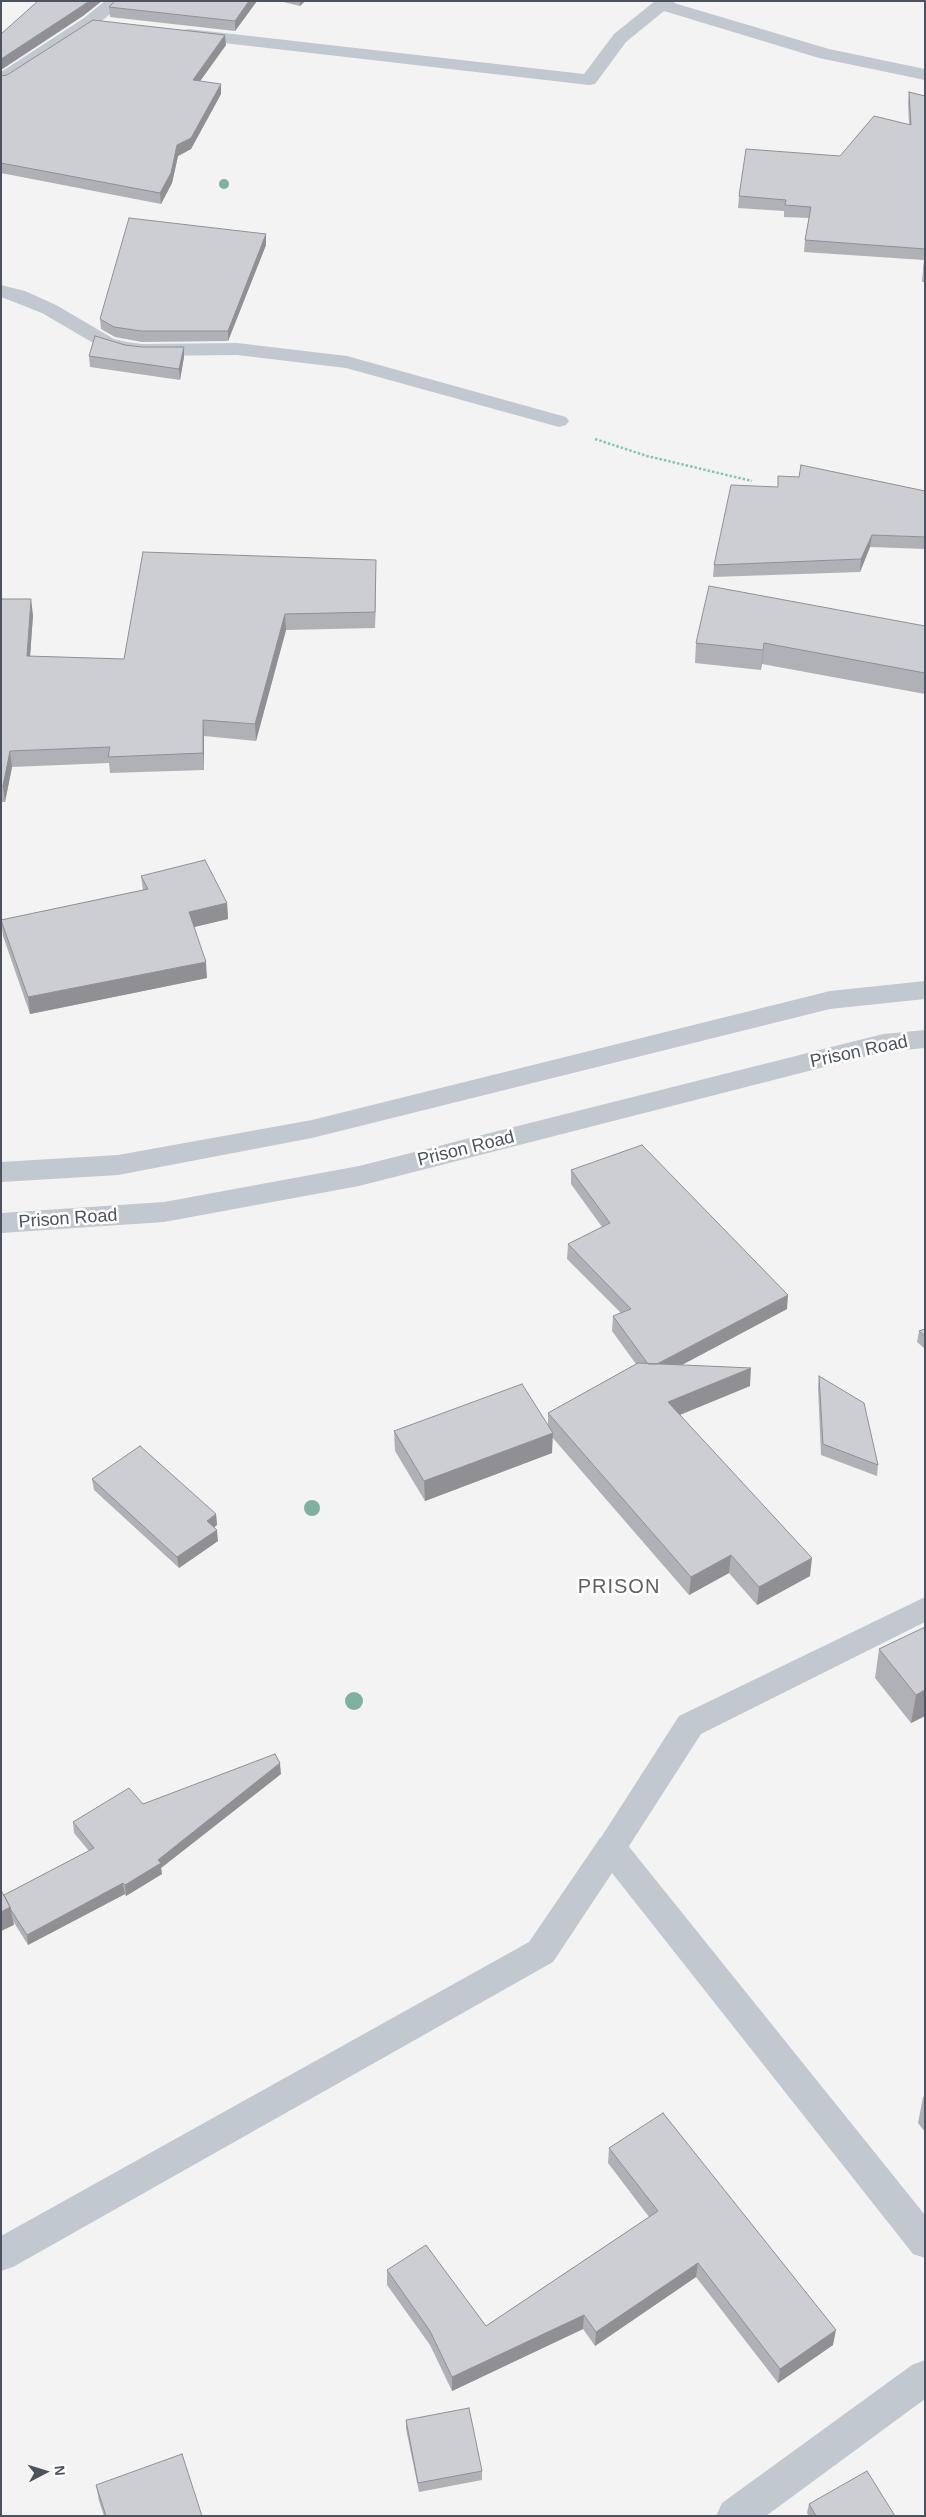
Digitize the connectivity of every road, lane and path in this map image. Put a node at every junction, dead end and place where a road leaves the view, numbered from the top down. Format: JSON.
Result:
{"nodes":[{"id":1,"x":116,"y":1,"type":"edge"},
{"id":2,"x":664,"y":3,"type":"edge"},
{"id":3,"x":90,"y":22,"type":"junction"},
{"id":4,"x":117,"y":25,"type":"edge"},
{"id":5,"x":171,"y":32,"type":"edge"},
{"id":6,"x":925,"y":75,"type":"edge"},
{"id":7,"x":1,"y":80,"type":"edge"},
{"id":8,"x":1,"y":291,"type":"edge"},
{"id":9,"x":559,"y":421,"type":"joint"},
{"id":10,"x":752,"y":481,"type":"dead end"},
{"id":11,"x":925,"y":990,"type":"edge"},
{"id":12,"x":925,"y":1039,"type":"edge"},
{"id":13,"x":1,"y":1172,"type":"edge"},
{"id":14,"x":1,"y":1223,"type":"edge"},
{"id":15,"x":925,"y":1610,"type":"edge"},
{"id":16,"x":611,"y":1848,"type":"junction"},
{"id":17,"x":925,"y":2242,"type":"edge"},
{"id":18,"x":1,"y":2255,"type":"edge"},
{"id":19,"x":925,"y":2377,"type":"edge"},
{"id":20,"x":735,"y":2516,"type":"edge"}],
"edges":[{"from":1,"to":3,"type":"street"},
{"from":2,"to":5,"type":"street"},
{"from":2,"to":6,"type":"street"},
{"from":3,"to":4,"type":"street"},
{"from":3,"to":7,"type":"street"},
{"from":8,"to":9,"type":"street"},
{"from":9,"to":10,"type":"path"},
{"from":11,"to":13,"type":"street"},
{"from":12,"to":14,"type":"street","name":"Prison Road"},
{"from":15,"to":16,"type":"lane"},
{"from":16,"to":17,"type":"street"},
{"from":16,"to":18,"type":"street"},
{"from":19,"to":20,"type":"street"}]}
